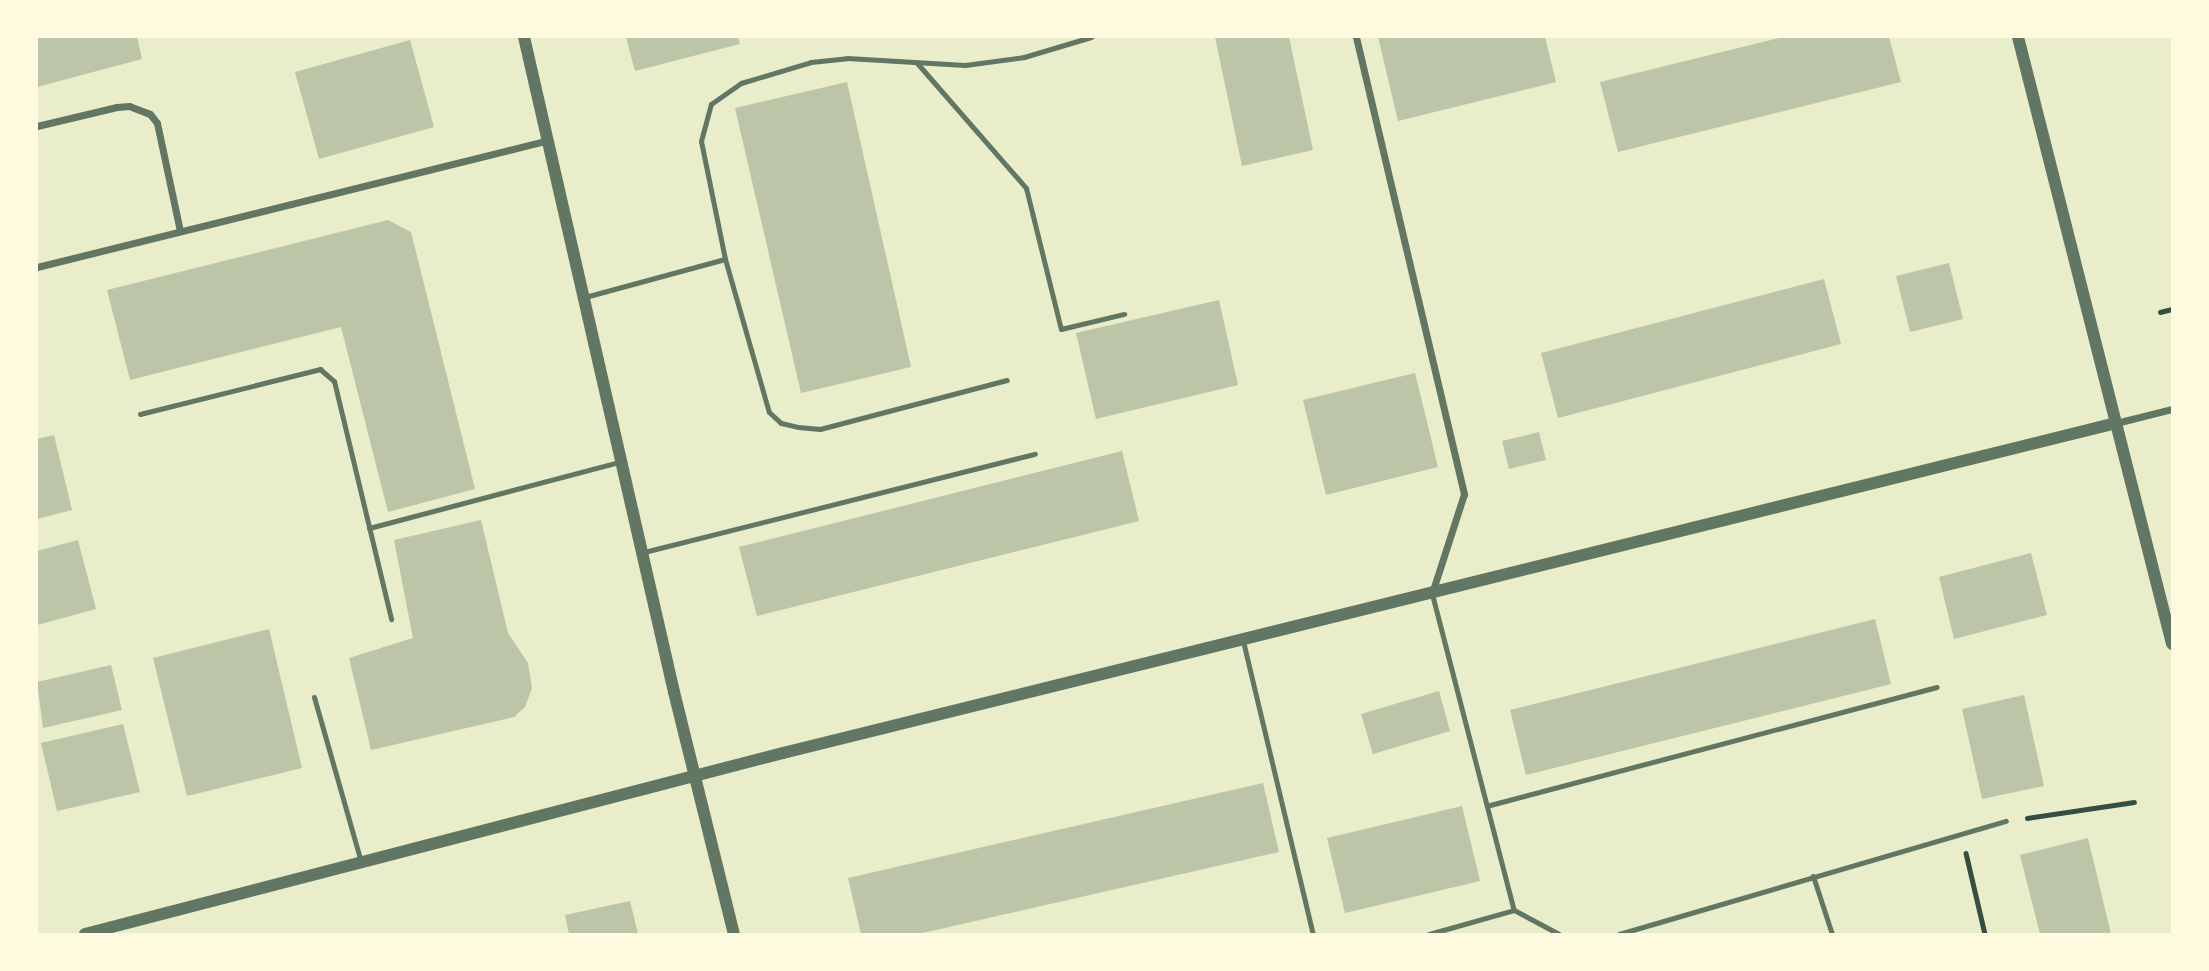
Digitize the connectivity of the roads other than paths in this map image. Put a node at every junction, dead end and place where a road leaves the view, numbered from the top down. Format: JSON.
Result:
{"nodes":[{"id":1,"x":524,"y":37,"type":"edge"},
{"id":2,"x":1091,"y":37,"type":"edge"},
{"id":3,"x":1356,"y":37,"type":"edge"},
{"id":4,"x":2018,"y":37,"type":"edge"},
{"id":5,"x":917,"y":63,"type":"junction"},
{"id":6,"x":37,"y":126,"type":"edge"},
{"id":7,"x":549,"y":140,"type":"junction"},
{"id":8,"x":180,"y":231,"type":"junction"},
{"id":9,"x":725,"y":259,"type":"junction"},
{"id":10,"x":37,"y":267,"type":"edge"},
{"id":11,"x":585,"y":297,"type":"junction"},
{"id":12,"x":1124,"y":314,"type":"dead end"},
{"id":13,"x":1007,"y":380,"type":"dead end"},
{"id":14,"x":2172,"y":410,"type":"edge"},
{"id":15,"x":140,"y":414,"type":"dead end"},
{"id":16,"x":2116,"y":424,"type":"junction"},
{"id":17,"x":1035,"y":454,"type":"dead end"},
{"id":18,"x":622,"y":461,"type":"junction"},
{"id":19,"x":369,"y":528,"type":"junction"},
{"id":20,"x":642,"y":553,"type":"junction"},
{"id":21,"x":1432,"y":594,"type":"junction"},
{"id":22,"x":391,"y":619,"type":"dead end"},
{"id":23,"x":1243,"y":641,"type":"junction"},
{"id":24,"x":2172,"y":644,"type":"edge"},
{"id":25,"x":1937,"y":687,"type":"dead end"},
{"id":26,"x":314,"y":696,"type":"dead end"},
{"id":27,"x":695,"y":777,"type":"junction"},
{"id":28,"x":1490,"y":805,"type":"junction"},
{"id":29,"x":2006,"y":821,"type":"road end"},
{"id":30,"x":361,"y":862,"type":"junction"},
{"id":31,"x":1813,"y":876,"type":"junction"},
{"id":32,"x":1514,"y":910,"type":"junction"},
{"id":33,"x":85,"y":934,"type":"edge"},
{"id":34,"x":734,"y":934,"type":"edge"},
{"id":35,"x":1313,"y":934,"type":"edge"},
{"id":36,"x":1429,"y":934,"type":"edge"},
{"id":37,"x":1559,"y":934,"type":"edge"},
{"id":38,"x":1619,"y":934,"type":"edge"},
{"id":39,"x":1629,"y":934,"type":"edge"},
{"id":40,"x":1832,"y":934,"type":"edge"}],
"edges":[{"from":1,"to":7,"type":"street"},
{"from":2,"to":5,"type":"lane"},
{"from":3,"to":21,"type":"street"},
{"from":4,"to":16,"type":"street"},
{"from":5,"to":9,"type":"lane"},
{"from":5,"to":12,"type":"lane"},
{"from":6,"to":8,"type":"street"},
{"from":7,"to":8,"type":"street"},
{"from":7,"to":11,"type":"street"},
{"from":8,"to":10,"type":"street"},
{"from":9,"to":11,"type":"lane"},
{"from":9,"to":13,"type":"lane"},
{"from":11,"to":18,"type":"street"},
{"from":14,"to":16,"type":"street"},
{"from":15,"to":19,"type":"lane"},
{"from":16,"to":21,"type":"street"},
{"from":16,"to":24,"type":"street"},
{"from":17,"to":20,"type":"lane"},
{"from":18,"to":19,"type":"lane"},
{"from":18,"to":20,"type":"street"},
{"from":19,"to":22,"type":"lane"},
{"from":20,"to":27,"type":"street"},
{"from":21,"to":23,"type":"street"},
{"from":21,"to":28,"type":"lane"},
{"from":23,"to":27,"type":"street"},
{"from":23,"to":35,"type":"lane"},
{"from":25,"to":28,"type":"lane"},
{"from":26,"to":30,"type":"lane"},
{"from":27,"to":30,"type":"street"},
{"from":27,"to":34,"type":"street"},
{"from":28,"to":32,"type":"lane"},
{"from":29,"to":31,"type":"lane"},
{"from":30,"to":33,"type":"street"},
{"from":31,"to":39,"type":"lane"},
{"from":31,"to":40,"type":"lane"},
{"from":32,"to":36,"type":"lane"},
{"from":32,"to":37,"type":"lane"},
{"from":38,"to":39,"type":"lane"}]}
